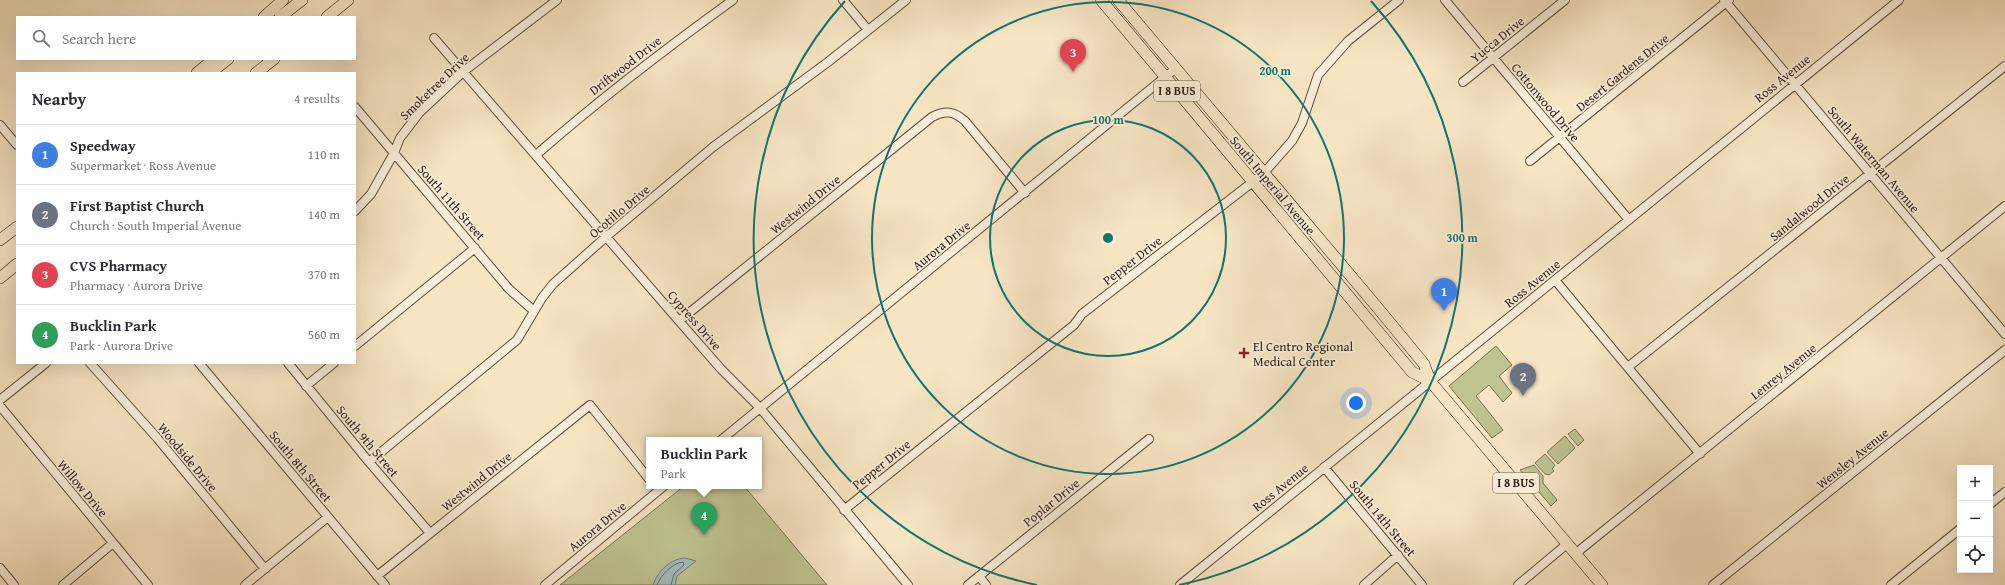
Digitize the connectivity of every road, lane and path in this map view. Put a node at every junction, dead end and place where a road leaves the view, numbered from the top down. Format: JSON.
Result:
{"nodes":[{"id":1,"x":282,"y":0,"type":"edge"},
{"id":2,"x":302,"y":0,"type":"edge"},
{"id":3,"x":348,"y":0,"type":"edge"},
{"id":4,"x":733,"y":0,"type":"edge"},
{"id":5,"x":843,"y":0,"type":"edge"},
{"id":6,"x":906,"y":0,"type":"edge"},
{"id":7,"x":1101,"y":0,"type":"edge"},
{"id":8,"x":1118,"y":0,"type":"edge"},
{"id":9,"x":1399,"y":0,"type":"edge"},
{"id":10,"x":1445,"y":0,"type":"edge"},
{"id":11,"x":1565,"y":0,"type":"edge"},
{"id":12,"x":1899,"y":0,"type":"edge"},
{"id":13,"x":552,"y":1,"type":"edge"},
{"id":14,"x":1726,"y":1,"type":"edge"},
{"id":15,"x":265,"y":16,"type":"edge"},
{"id":16,"x":281,"y":16,"type":"edge"},
{"id":17,"x":328,"y":16,"type":"edge"},
{"id":18,"x":868,"y":30,"type":"junction"},
{"id":19,"x":434,"y":38,"type":"dead end"},
{"id":20,"x":1493,"y":58,"type":"junction"},
{"id":21,"x":213,"y":60,"type":"edge"},
{"id":22,"x":227,"y":60,"type":"edge"},
{"id":23,"x":273,"y":60,"type":"edge"},
{"id":24,"x":2005,"y":66,"type":"edge"},
{"id":25,"x":1175,"y":69,"type":"junction"},
{"id":26,"x":464,"y":71,"type":"junction"},
{"id":27,"x":198,"y":72,"type":"edge"},
{"id":28,"x":211,"y":72,"type":"edge"},
{"id":29,"x":257,"y":72,"type":"edge"},
{"id":30,"x":1165,"y":77,"type":"junction"},
{"id":31,"x":1463,"y":82,"type":"dead end"},
{"id":32,"x":1794,"y":83,"type":"junction"},
{"id":33,"x":356,"y":108,"type":"edge"},
{"id":34,"x":0,"y":125,"type":"edge"},
{"id":35,"x":1560,"y":138,"type":"junction"},
{"id":36,"x":16,"y":144,"type":"edge"},
{"id":37,"x":394,"y":153,"type":"junction"},
{"id":38,"x":536,"y":155,"type":"junction"},
{"id":39,"x":1530,"y":161,"type":"dead end"},
{"id":40,"x":1263,"y":174,"type":"junction"},
{"id":41,"x":1870,"y":174,"type":"junction"},
{"id":42,"x":1253,"y":181,"type":"junction"},
{"id":43,"x":1025,"y":193,"type":"junction"},
{"id":44,"x":2005,"y":206,"type":"edge"},
{"id":45,"x":356,"y":211,"type":"edge"},
{"id":46,"x":1629,"y":220,"type":"junction"},
{"id":47,"x":16,"y":228,"type":"edge"},
{"id":48,"x":607,"y":236,"type":"junction"},
{"id":49,"x":0,"y":240,"type":"edge"},
{"id":50,"x":475,"y":248,"type":"junction"},
{"id":51,"x":1942,"y":257,"type":"junction"},
{"id":52,"x":16,"y":265,"type":"edge"},
{"id":53,"x":1349,"y":274,"type":"junction"},
{"id":54,"x":0,"y":278,"type":"edge"},
{"id":55,"x":1554,"y":280,"type":"junction"},
{"id":56,"x":1337,"y":284,"type":"junction"},
{"id":57,"x":534,"y":311,"type":"junction"},
{"id":58,"x":679,"y":321,"type":"junction"},
{"id":59,"x":2005,"y":334,"type":"edge"},
{"id":60,"x":356,"y":345,"type":"edge"},
{"id":61,"x":2005,"y":350,"type":"edge"},
{"id":62,"x":45,"y":364,"type":"edge"},
{"id":63,"x":91,"y":364,"type":"edge"},
{"id":64,"x":200,"y":364,"type":"edge"},
{"id":65,"x":289,"y":364,"type":"edge"},
{"id":66,"x":333,"y":364,"type":"edge"},
{"id":67,"x":1628,"y":367,"type":"junction"},
{"id":68,"x":1430,"y":381,"type":"junction"},
{"id":69,"x":306,"y":386,"type":"junction"},
{"id":70,"x":0,"y":400,"type":"edge"},
{"id":71,"x":0,"y":406,"type":"edge"},
{"id":72,"x":760,"y":408,"type":"junction"},
{"id":73,"x":725,"y":437,"type":"edge"},
{"id":74,"x":1149,"y":439,"type":"dead end"},
{"id":75,"x":1700,"y":454,"type":"junction"},
{"id":76,"x":369,"y":462,"type":"junction"},
{"id":77,"x":1324,"y":467,"type":"junction"},
{"id":78,"x":646,"y":475,"type":"edge"},
{"id":79,"x":658,"y":489,"type":"edge"},
{"id":80,"x":2005,"y":492,"type":"edge"},
{"id":81,"x":1993,"y":502,"type":"edge"},
{"id":82,"x":844,"y":510,"type":"junction"},
{"id":83,"x":328,"y":517,"type":"junction"},
{"id":84,"x":1957,"y":531,"type":"edge"},
{"id":85,"x":430,"y":532,"type":"junction"},
{"id":86,"x":113,"y":543,"type":"junction"},
{"id":87,"x":1566,"y":544,"type":"junction"},
{"id":88,"x":1575,"y":554,"type":"junction"},
{"id":89,"x":1398,"y":555,"type":"junction"},
{"id":90,"x":0,"y":568,"type":"edge"},
{"id":91,"x":265,"y":568,"type":"junction"},
{"id":92,"x":377,"y":576,"type":"junction"},
{"id":93,"x":979,"y":576,"type":"junction"},
{"id":94,"x":14,"y":585,"type":"edge"},
{"id":95,"x":63,"y":585,"type":"edge"},
{"id":96,"x":148,"y":585,"type":"edge"},
{"id":97,"x":245,"y":585,"type":"edge"},
{"id":98,"x":385,"y":585,"type":"edge"},
{"id":99,"x":545,"y":585,"type":"edge"},
{"id":100,"x":908,"y":585,"type":"edge"},
{"id":101,"x":968,"y":585,"type":"edge"},
{"id":102,"x":986,"y":585,"type":"edge"},
{"id":103,"x":1180,"y":585,"type":"edge"},
{"id":104,"x":1364,"y":585,"type":"edge"},
{"id":105,"x":1422,"y":585,"type":"edge"},
{"id":106,"x":1518,"y":585,"type":"edge"},
{"id":107,"x":1602,"y":585,"type":"edge"},
{"id":108,"x":1713,"y":585,"type":"edge"},
{"id":109,"x":1891,"y":585,"type":"edge"}],
"edges":[{"from":1,"to":15,"type":"highway"},
{"from":2,"to":16,"type":"highway"},
{"from":3,"to":17,"type":"highway"},
{"from":4,"to":38,"type":"street","name":"Driftwood Drive"},
{"from":5,"to":18,"type":"street"},
{"from":6,"to":18,"type":"street","name":"Ocotillo Drive"},
{"from":7,"to":30,"type":"highway","name":"South Imperial Avenue","number":"I 8 BUS"},
{"from":8,"to":25,"type":"highway","name":"South Imperial Avenue","number":"I 8 BUS"},
{"from":9,"to":40,"type":"street","name":"Pepper Drive"},
{"from":10,"to":20,"type":"street","name":"Cottonwood Drive"},
{"from":11,"to":20,"type":"street","name":"Yucca Drive"},
{"from":12,"to":32,"type":"street","name":"Ross Avenue"},
{"from":13,"to":26,"type":"street","name":"Smoketree Drive"},
{"from":14,"to":32,"type":"street","name":"South Waterman Avenue"},
{"from":14,"to":35,"type":"street","name":"Desert Gardens Drive"},
{"from":18,"to":48,"type":"street","name":"Ocotillo Drive"},
{"from":19,"to":26,"type":"street","name":"Cypress Drive"},
{"from":20,"to":31,"type":"street","name":"Yucca Drive"},
{"from":20,"to":35,"type":"street","name":"Cottonwood Drive"},
{"from":21,"to":27,"type":"highway"},
{"from":22,"to":28,"type":"highway"},
{"from":23,"to":29,"type":"highway"},
{"from":24,"to":41,"type":"street","name":"Sandalwood Drive"},
{"from":25,"to":30,"type":"street","name":"Aurora Drive"},
{"from":25,"to":40,"type":"highway","name":"South Imperial Avenue","number":"I 8 BUS"},
{"from":26,"to":37,"type":"street","name":"Smoketree Drive"},
{"from":26,"to":38,"type":"street","name":"Cypress Drive"},
{"from":30,"to":42,"type":"highway","name":"South Imperial Avenue","number":"I 8 BUS"},
{"from":30,"to":43,"type":"street","name":"Aurora Drive"},
{"from":32,"to":41,"type":"street","name":"South Waterman Avenue"},
{"from":32,"to":46,"type":"street","name":"Ross Avenue"},
{"from":33,"to":37,"type":"street","name":"South 11th Street"},
{"from":34,"to":36,"type":"street"},
{"from":35,"to":39,"type":"street","name":"Desert Gardens Drive"},
{"from":35,"to":46,"type":"street","name":"Cottonwood Drive"},
{"from":37,"to":45,"type":"street","name":"Smoketree Drive"},
{"from":37,"to":50,"type":"street","name":"South 11th Street"},
{"from":38,"to":48,"type":"street","name":"Cypress Drive"},
{"from":40,"to":42,"type":"street","name":"Pepper Drive"},
{"from":40,"to":53,"type":"highway","name":"South Imperial Avenue","number":"I 8 BUS"},
{"from":41,"to":51,"type":"street","name":"South Waterman Avenue"},
{"from":41,"to":67,"type":"street","name":"Sandalwood Drive"},
{"from":42,"to":56,"type":"highway","name":"South Imperial Avenue","number":"I 8 BUS"},
{"from":42,"to":82,"type":"street","name":"Pepper Drive"},
{"from":43,"to":58,"type":"street","name":"Westwind Drive"},
{"from":43,"to":72,"type":"street","name":"Aurora Drive"},
{"from":44,"to":51,"type":"street","name":"Lenrey Avenue"},
{"from":46,"to":55,"type":"street","name":"Ross Avenue"},
{"from":47,"to":49,"type":"highway"},
{"from":48,"to":57,"type":"street","name":"Ocotillo Drive"},
{"from":48,"to":58,"type":"street","name":"Cypress Drive"},
{"from":50,"to":57,"type":"street","name":"South 11th Street"},
{"from":50,"to":60,"type":"street"},
{"from":51,"to":59,"type":"street","name":"South Waterman Avenue"},
{"from":51,"to":75,"type":"street","name":"Lenrey Avenue"},
{"from":52,"to":54,"type":"highway"},
{"from":53,"to":56,"type":"highway"},
{"from":53,"to":68,"type":"highway","name":"South Imperial Avenue","number":"I 8 BUS"},
{"from":55,"to":67,"type":"street"},
{"from":55,"to":68,"type":"street","name":"Ross Avenue"},
{"from":56,"to":68,"type":"highway","name":"South Imperial Avenue","number":"I 8 BUS"},
{"from":57,"to":76,"type":"street","name":"Ocotillo Drive"},
{"from":58,"to":72,"type":"street","name":"Cypress Drive"},
{"from":61,"to":108,"type":"street","name":"Wensley Avenue"},
{"from":62,"to":70,"type":"street"},
{"from":63,"to":91,"type":"street","name":"Woodside Drive"},
{"from":64,"to":83,"type":"street","name":"South 8th Street"},
{"from":65,"to":69,"type":"street","name":"South 9th Street"},
{"from":66,"to":69,"type":"street"},
{"from":67,"to":75,"type":"street"},
{"from":68,"to":77,"type":"street","name":"Ross Avenue"},
{"from":68,"to":87,"type":"highway","name":"South Imperial Avenue","number":"I 8 BUS"},
{"from":69,"to":76,"type":"street","name":"South 9th Street"},
{"from":71,"to":86,"type":"street","name":"Willow Drive"},
{"from":72,"to":73,"type":"street","name":"Aurora Drive"},
{"from":72,"to":82,"type":"street","name":"Cypress Drive"},
{"from":74,"to":93,"type":"street","name":"Poplar Drive"},
{"from":75,"to":88,"type":"street","name":"Lenrey Avenue"},
{"from":76,"to":85,"type":"street","name":"South 9th Street"},
{"from":77,"to":89,"type":"street","name":"South 14th Street"},
{"from":77,"to":103,"type":"street","name":"Ross Avenue"},
{"from":78,"to":85,"type":"street","name":"Westwind Drive"},
{"from":79,"to":99,"type":"street","name":"Aurora Drive"},
{"from":80,"to":81,"type":"street"},
{"from":82,"to":100,"type":"street","name":"Cypress Drive"},
{"from":83,"to":91,"type":"street"},
{"from":83,"to":92,"type":"street","name":"South 8th Street"},
{"from":84,"to":109,"type":"street"},
{"from":85,"to":92,"type":"street","name":"Westwind Drive"},
{"from":86,"to":95,"type":"street"},
{"from":86,"to":96,"type":"street","name":"Willow Drive"},
{"from":87,"to":88,"type":"highway","name":"South Imperial Avenue","number":"I 8 BUS"},
{"from":87,"to":106,"type":"street"},
{"from":88,"to":107,"type":"highway","name":"South Imperial Avenue","number":"I 8 BUS"},
{"from":89,"to":104,"type":"street"},
{"from":89,"to":105,"type":"street","name":"South 14th Street"},
{"from":90,"to":94,"type":"street"},
{"from":91,"to":97,"type":"street"},
{"from":92,"to":98,"type":"street","name":"South 8th Street"},
{"from":93,"to":101,"type":"street","name":"Poplar Drive"},
{"from":93,"to":102,"type":"street"}]}
